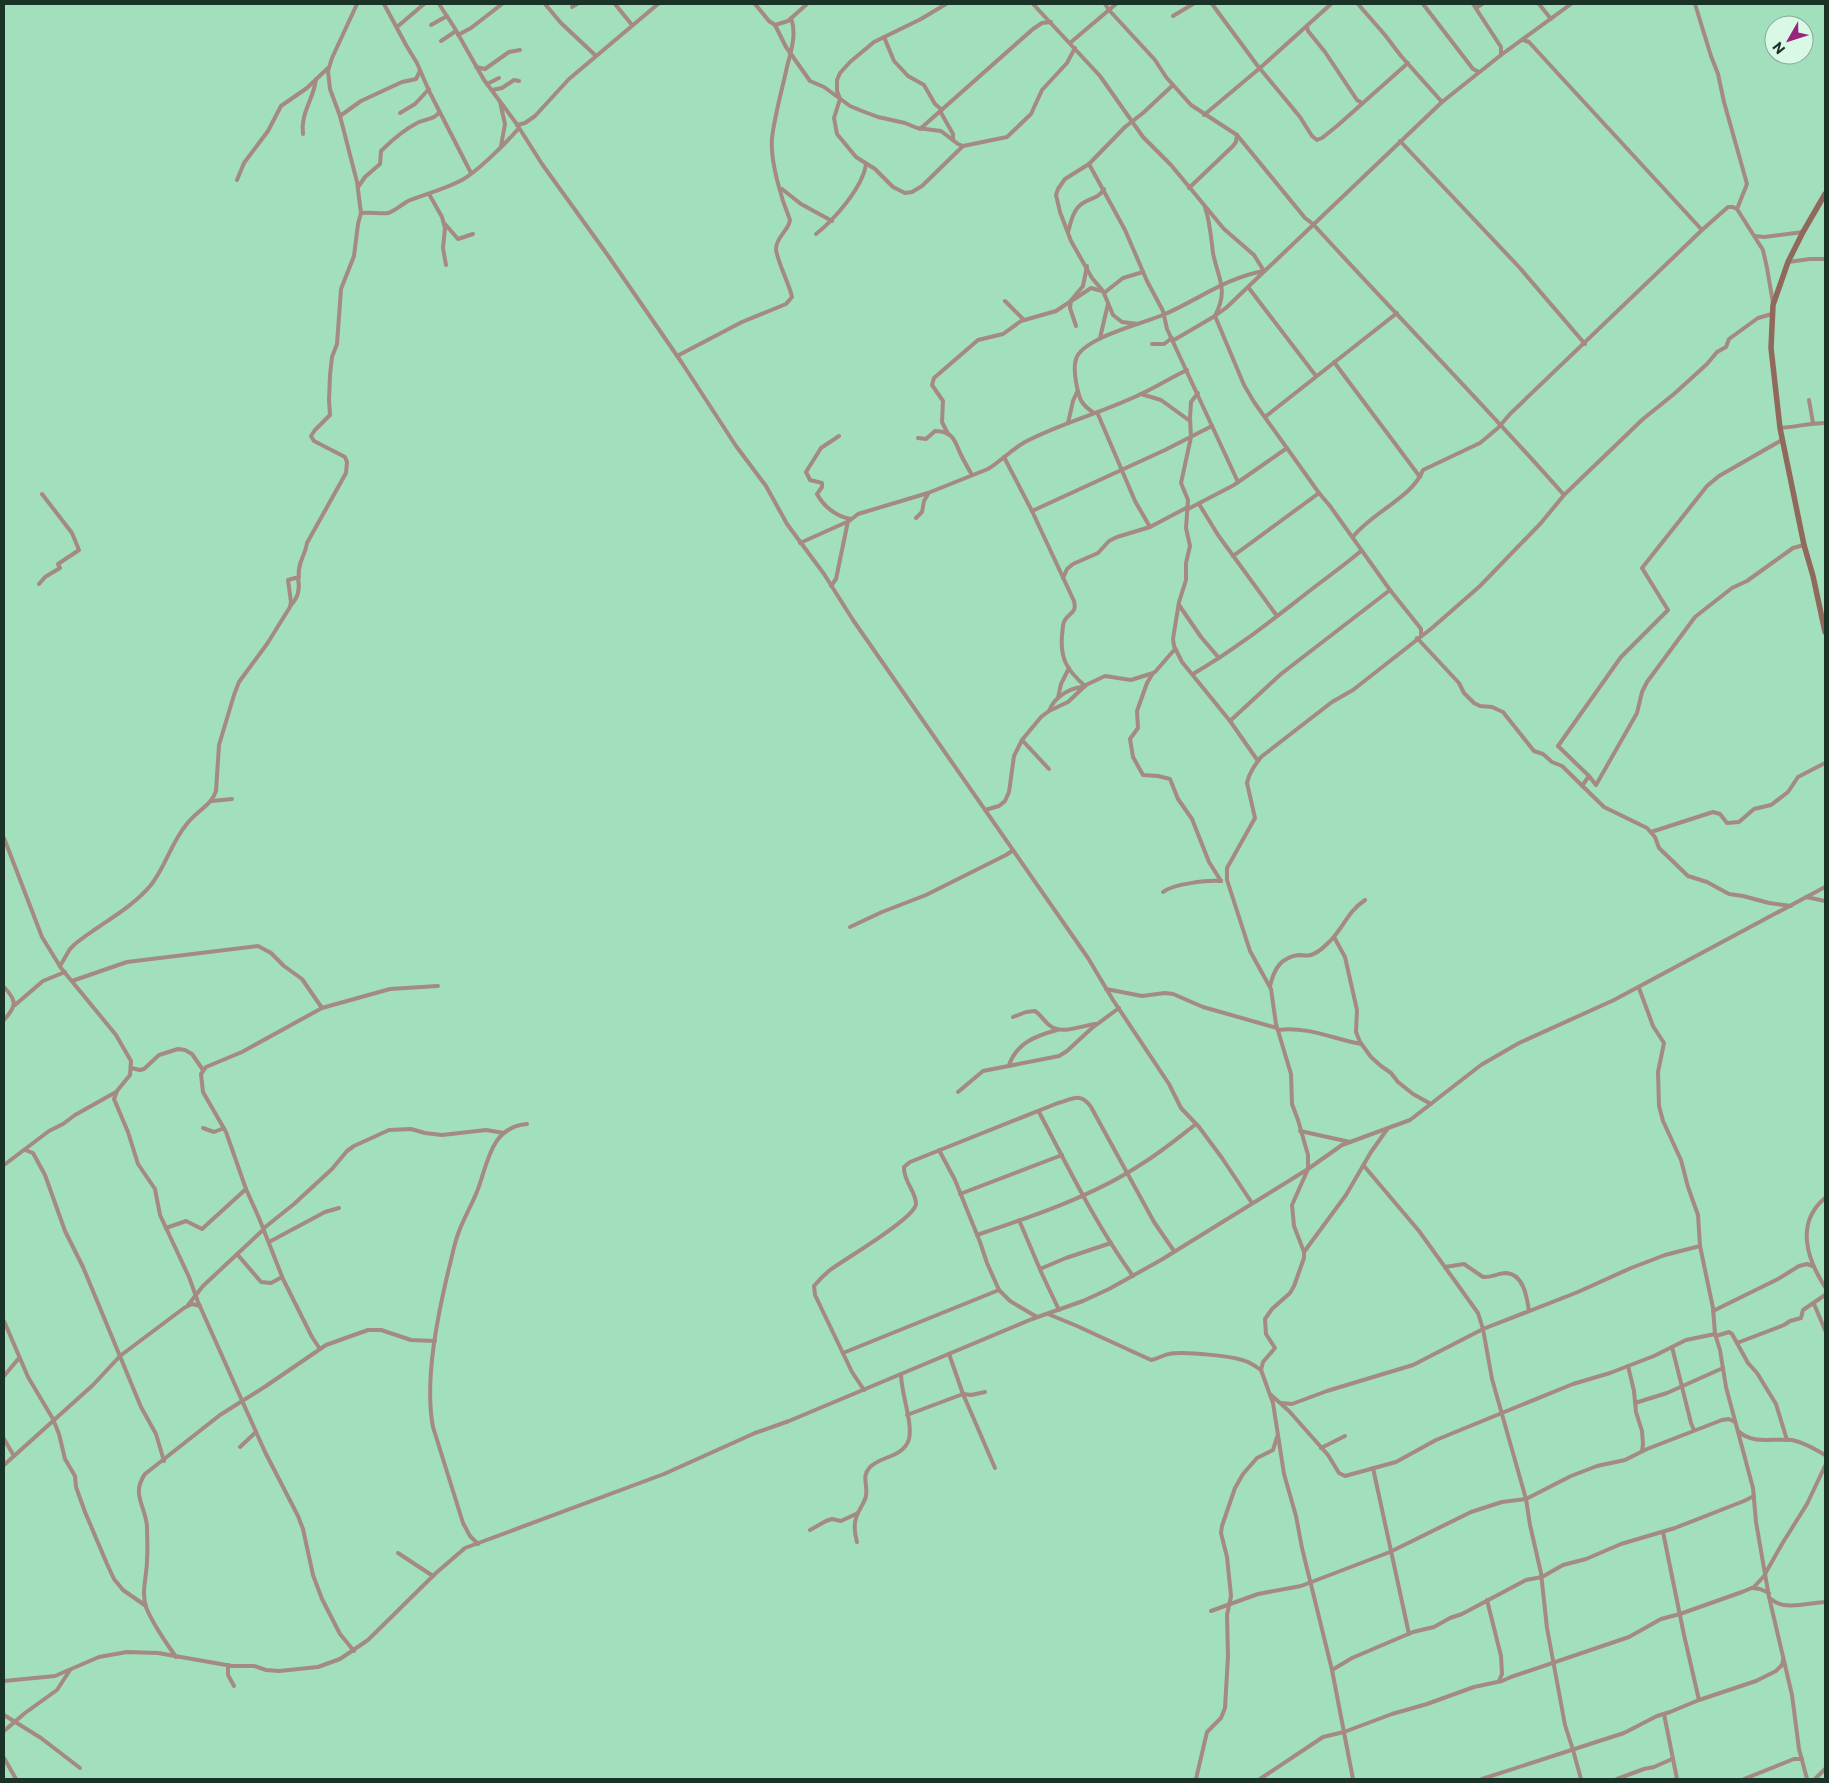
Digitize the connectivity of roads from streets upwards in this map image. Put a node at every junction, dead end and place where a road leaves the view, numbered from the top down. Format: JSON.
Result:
{"nodes":[{"id":1,"x":356,"y":4,"type":"edge"},
{"id":2,"x":384,"y":4,"type":"edge"},
{"id":3,"x":424,"y":4,"type":"edge"},
{"id":4,"x":439,"y":4,"type":"edge"},
{"id":5,"x":502,"y":4,"type":"edge"},
{"id":6,"x":545,"y":4,"type":"edge"},
{"id":7,"x":576,"y":4,"type":"edge"},
{"id":8,"x":615,"y":4,"type":"edge"},
{"id":9,"x":658,"y":4,"type":"edge"},
{"id":10,"x":755,"y":4,"type":"edge"},
{"id":11,"x":807,"y":4,"type":"edge"},
{"id":12,"x":946,"y":4,"type":"edge"},
{"id":13,"x":1033,"y":4,"type":"edge"},
{"id":14,"x":1105,"y":4,"type":"edge"},
{"id":15,"x":1116,"y":4,"type":"edge"},
{"id":16,"x":1192,"y":4,"type":"edge"},
{"id":17,"x":1214,"y":4,"type":"edge"},
{"id":18,"x":1331,"y":4,"type":"edge"},
{"id":19,"x":1358,"y":4,"type":"edge"},
{"id":20,"x":1423,"y":4,"type":"edge"},
{"id":21,"x":1482,"y":4,"type":"edge"},
{"id":22,"x":1539,"y":4,"type":"edge"},
{"id":23,"x":1571,"y":4,"type":"edge"},
{"id":24,"x":1695,"y":4,"type":"edge"},
{"id":25,"x":1474,"y":6,"type":"edge"},
{"id":26,"x":572,"y":7,"type":"dead end"},
{"id":27,"x":1109,"y":10,"type":"junction"},
{"id":28,"x":447,"y":16,"type":"junction"},
{"id":29,"x":1173,"y":16,"type":"dead end"},
{"id":30,"x":791,"y":18,"type":"junction"},
{"id":31,"x":1551,"y":19,"type":"junction"},
{"id":32,"x":1051,"y":22,"type":"junction"},
{"id":33,"x":431,"y":25,"type":"dead end"},
{"id":34,"x":632,"y":25,"type":"junction"},
{"id":35,"x":775,"y":25,"type":"junction"},
{"id":36,"x":1307,"y":26,"type":"junction"},
{"id":37,"x":397,"y":27,"type":"junction"},
{"id":38,"x":457,"y":33,"type":"junction"},
{"id":39,"x":884,"y":36,"type":"junction"},
{"id":40,"x":1523,"y":40,"type":"junction"},
{"id":41,"x":441,"y":41,"type":"dead end"},
{"id":42,"x":1070,"y":43,"type":"junction"},
{"id":43,"x":1075,"y":48,"type":"junction"},
{"id":44,"x":520,"y":50,"type":"dead end"},
{"id":45,"x":790,"y":52,"type":"junction"},
{"id":46,"x":1501,"y":54,"type":"junction"},
{"id":47,"x":595,"y":55,"type":"junction"},
{"id":48,"x":1408,"y":63,"type":"junction"},
{"id":49,"x":328,"y":67,"type":"junction"},
{"id":50,"x":476,"y":67,"type":"junction"},
{"id":51,"x":1260,"y":68,"type":"junction"},
{"id":52,"x":420,"y":70,"type":"junction"},
{"id":53,"x":1479,"y":72,"type":"junction"},
{"id":54,"x":499,"y":78,"type":"dead end"},
{"id":55,"x":316,"y":79,"type":"junction"},
{"id":56,"x":519,"y":81,"type":"dead end"},
{"id":57,"x":487,"y":84,"type":"junction"},
{"id":58,"x":1173,"y":85,"type":"junction"},
{"id":59,"x":428,"y":89,"type":"junction"},
{"id":60,"x":492,"y":90,"type":"junction"},
{"id":61,"x":499,"y":99,"type":"junction"},
{"id":62,"x":840,"y":99,"type":"junction"},
{"id":63,"x":1442,"y":102,"type":"junction"},
{"id":64,"x":1362,"y":103,"type":"junction"},
{"id":65,"x":941,"y":110,"type":"junction"},
{"id":66,"x":439,"y":112,"type":"junction"},
{"id":67,"x":400,"y":113,"type":"dead end"},
{"id":68,"x":1204,"y":114,"type":"junction"},
{"id":69,"x":340,"y":116,"type":"junction"},
{"id":70,"x":1132,"y":121,"type":"junction"},
{"id":71,"x":518,"y":126,"type":"junction"},
{"id":72,"x":920,"y":129,"type":"junction"},
{"id":73,"x":303,"y":134,"type":"dead end"},
{"id":74,"x":1237,"y":135,"type":"junction"},
{"id":75,"x":953,"y":140,"type":"junction"},
{"id":76,"x":1400,"y":142,"type":"junction"},
{"id":77,"x":501,"y":146,"type":"junction"},
{"id":78,"x":963,"y":146,"type":"junction"},
{"id":79,"x":866,"y":164,"type":"junction"},
{"id":80,"x":1088,"y":164,"type":"junction"},
{"id":81,"x":471,"y":173,"type":"junction"},
{"id":82,"x":237,"y":180,"type":"dead end"},
{"id":83,"x":358,"y":187,"type":"junction"},
{"id":84,"x":780,"y":187,"type":"junction"},
{"id":85,"x":1189,"y":188,"type":"junction"},
{"id":86,"x":1104,"y":189,"type":"junction"},
{"id":87,"x":429,"y":194,"type":"junction"},
{"id":88,"x":1825,"y":194,"type":"edge"},
{"id":89,"x":1204,"y":205,"type":"junction"},
{"id":90,"x":1737,"y":209,"type":"junction"},
{"id":91,"x":361,"y":213,"type":"junction"},
{"id":92,"x":832,"y":221,"type":"junction"},
{"id":93,"x":443,"y":222,"type":"junction"},
{"id":94,"x":1313,"y":224,"type":"junction"},
{"id":95,"x":1702,"y":230,"type":"junction"},
{"id":96,"x":1068,"y":232,"type":"junction"},
{"id":97,"x":1803,"y":232,"type":"junction"},
{"id":98,"x":473,"y":234,"type":"dead end"},
{"id":99,"x":816,"y":234,"type":"dead end"},
{"id":100,"x":1755,"y":236,"type":"junction"},
{"id":101,"x":1825,"y":259,"type":"edge"},
{"id":102,"x":1788,"y":262,"type":"junction"},
{"id":103,"x":446,"y":265,"type":"dead end"},
{"id":104,"x":1086,"y":266,"type":"junction"},
{"id":105,"x":1264,"y":271,"type":"junction"},
{"id":106,"x":1143,"y":272,"type":"junction"},
{"id":107,"x":1222,"y":283,"type":"junction"},
{"id":108,"x":1248,"y":287,"type":"junction"},
{"id":109,"x":1103,"y":292,"type":"junction"},
{"id":110,"x":1071,"y":300,"type":"junction"},
{"id":111,"x":1005,"y":301,"type":"dead end"},
{"id":112,"x":1108,"y":302,"type":"junction"},
{"id":113,"x":1773,"y":305,"type":"junction"},
{"id":114,"x":1397,"y":312,"type":"junction"},
{"id":115,"x":1772,"y":314,"type":"junction"},
{"id":116,"x":1164,"y":315,"type":"junction"},
{"id":117,"x":1216,"y":316,"type":"junction"},
{"id":118,"x":1024,"y":320,"type":"junction"},
{"id":119,"x":1138,"y":324,"type":"junction"},
{"id":120,"x":1076,"y":326,"type":"dead end"},
{"id":121,"x":1100,"y":338,"type":"junction"},
{"id":122,"x":1173,"y":339,"type":"junction"},
{"id":123,"x":1152,"y":344,"type":"dead end"},
{"id":124,"x":1585,"y":344,"type":"junction"},
{"id":125,"x":677,"y":356,"type":"junction"},
{"id":126,"x":1334,"y":362,"type":"junction"},
{"id":127,"x":1187,"y":370,"type":"junction"},
{"id":128,"x":1316,"y":376,"type":"junction"},
{"id":129,"x":1078,"y":392,"type":"junction"},
{"id":130,"x":1198,"y":393,"type":"junction"},
{"id":131,"x":1141,"y":394,"type":"junction"},
{"id":132,"x":1809,"y":400,"type":"dead end"},
{"id":133,"x":1096,"y":412,"type":"junction"},
{"id":134,"x":1265,"y":417,"type":"junction"},
{"id":135,"x":1190,"y":421,"type":"junction"},
{"id":136,"x":1068,"y":423,"type":"junction"},
{"id":137,"x":1813,"y":423,"type":"junction"},
{"id":138,"x":1825,"y":423,"type":"edge"},
{"id":139,"x":1501,"y":424,"type":"junction"},
{"id":140,"x":1212,"y":426,"type":"junction"},
{"id":141,"x":1780,"y":428,"type":"junction"},
{"id":142,"x":948,"y":434,"type":"junction"},
{"id":143,"x":840,"y":436,"type":"dead end"},
{"id":144,"x":1191,"y":437,"type":"junction"},
{"id":145,"x":918,"y":438,"type":"dead end"},
{"id":146,"x":1782,"y":440,"type":"junction"},
{"id":147,"x":1287,"y":448,"type":"junction"},
{"id":148,"x":1004,"y":457,"type":"junction"},
{"id":149,"x":1121,"y":470,"type":"junction"},
{"id":150,"x":972,"y":476,"type":"junction"},
{"id":151,"x":1420,"y":477,"type":"junction"},
{"id":152,"x":1238,"y":482,"type":"junction"},
{"id":153,"x":928,"y":493,"type":"junction"},
{"id":154,"x":1319,"y":493,"type":"junction"},
{"id":155,"x":42,"y":494,"type":"dead end"},
{"id":156,"x":1564,"y":495,"type":"junction"},
{"id":157,"x":1200,"y":504,"type":"junction"},
{"id":158,"x":1188,"y":508,"type":"junction"},
{"id":159,"x":1032,"y":511,"type":"junction"},
{"id":160,"x":916,"y":518,"type":"dead end"},
{"id":161,"x":850,"y":520,"type":"junction"},
{"id":162,"x":1150,"y":527,"type":"junction"},
{"id":163,"x":1353,"y":538,"type":"junction"},
{"id":164,"x":800,"y":543,"type":"junction"},
{"id":165,"x":1804,"y":544,"type":"junction"},
{"id":166,"x":1361,"y":551,"type":"junction"},
{"id":167,"x":1233,"y":556,"type":"junction"},
{"id":168,"x":298,"y":578,"type":"junction"},
{"id":169,"x":1063,"y":578,"type":"junction"},
{"id":170,"x":39,"y":584,"type":"dead end"},
{"id":171,"x":832,"y":586,"type":"junction"},
{"id":172,"x":1390,"y":590,"type":"junction"},
{"id":173,"x":291,"y":604,"type":"junction"},
{"id":174,"x":1178,"y":605,"type":"junction"},
{"id":175,"x":1277,"y":616,"type":"junction"},
{"id":176,"x":1825,"y":632,"type":"edge"},
{"id":177,"x":1419,"y":637,"type":"junction"},
{"id":178,"x":1175,"y":649,"type":"junction"},
{"id":179,"x":1219,"y":658,"type":"junction"},
{"id":180,"x":1069,"y":668,"type":"junction"},
{"id":181,"x":1155,"y":672,"type":"junction"},
{"id":182,"x":1193,"y":674,"type":"junction"},
{"id":183,"x":1084,"y":686,"type":"junction"},
{"id":184,"x":1058,"y":698,"type":"junction"},
{"id":185,"x":1049,"y":711,"type":"junction"},
{"id":186,"x":1230,"y":721,"type":"junction"},
{"id":187,"x":1022,"y":740,"type":"junction"},
{"id":188,"x":1258,"y":761,"type":"junction"},
{"id":189,"x":1825,"y":763,"type":"edge"},
{"id":190,"x":1049,"y":769,"type":"dead end"},
{"id":191,"x":1590,"y":776,"type":"junction"},
{"id":192,"x":1596,"y":785,"type":"junction"},
{"id":193,"x":1582,"y":786,"type":"junction"},
{"id":194,"x":1592,"y":797,"type":"junction"},
{"id":195,"x":232,"y":799,"type":"dead end"},
{"id":196,"x":212,"y":801,"type":"junction"},
{"id":197,"x":985,"y":810,"type":"junction"},
{"id":198,"x":1651,"y":832,"type":"junction"},
{"id":199,"x":4,"y":838,"type":"edge"},
{"id":200,"x":1012,"y":850,"type":"junction"},
{"id":201,"x":1221,"y":881,"type":"junction"},
{"id":202,"x":1227,"y":882,"type":"junction"},
{"id":203,"x":1825,"y":886,"type":"edge"},
{"id":204,"x":1163,"y":892,"type":"dead end"},
{"id":205,"x":1806,"y":897,"type":"junction"},
{"id":206,"x":1365,"y":900,"type":"dead end"},
{"id":207,"x":1825,"y":901,"type":"edge"},
{"id":208,"x":1790,"y":906,"type":"junction"},
{"id":209,"x":850,"y":927,"type":"dead end"},
{"id":210,"x":1334,"y":936,"type":"junction"},
{"id":211,"x":60,"y":966,"type":"junction"},
{"id":212,"x":65,"y":972,"type":"junction"},
{"id":213,"x":72,"y":981,"type":"junction"},
{"id":214,"x":438,"y":986,"type":"dead end"},
{"id":215,"x":1270,"y":986,"type":"junction"},
{"id":216,"x":4,"y":987,"type":"edge"},
{"id":217,"x":1639,"y":988,"type":"junction"},
{"id":218,"x":1106,"y":989,"type":"junction"},
{"id":219,"x":14,"y":1004,"type":"junction"},
{"id":220,"x":322,"y":1008,"type":"junction"},
{"id":221,"x":1119,"y":1008,"type":"junction"},
{"id":222,"x":1014,"y":1017,"type":"dead end"},
{"id":223,"x":4,"y":1020,"type":"edge"},
{"id":224,"x":1098,"y":1023,"type":"junction"},
{"id":225,"x":1278,"y":1029,"type":"junction"},
{"id":226,"x":1057,"y":1030,"type":"junction"},
{"id":227,"x":1362,"y":1044,"type":"junction"},
{"id":228,"x":1009,"y":1065,"type":"junction"},
{"id":229,"x":131,"y":1068,"type":"junction"},
{"id":230,"x":203,"y":1070,"type":"junction"},
{"id":231,"x":116,"y":1092,"type":"junction"},
{"id":232,"x":958,"y":1092,"type":"dead end"},
{"id":233,"x":1431,"y":1104,"type":"junction"},
{"id":234,"x":1039,"y":1112,"type":"junction"},
{"id":235,"x":527,"y":1124,"type":"dead end"},
{"id":236,"x":1196,"y":1124,"type":"junction"},
{"id":237,"x":203,"y":1128,"type":"dead end"},
{"id":238,"x":224,"y":1128,"type":"junction"},
{"id":239,"x":1388,"y":1128,"type":"junction"},
{"id":240,"x":1300,"y":1131,"type":"junction"},
{"id":241,"x":504,"y":1133,"type":"junction"},
{"id":242,"x":1350,"y":1142,"type":"junction"},
{"id":243,"x":25,"y":1150,"type":"junction"},
{"id":244,"x":939,"y":1150,"type":"junction"},
{"id":245,"x":1062,"y":1155,"type":"junction"},
{"id":246,"x":4,"y":1165,"type":"edge"},
{"id":247,"x":1364,"y":1166,"type":"junction"},
{"id":248,"x":1308,"y":1170,"type":"junction"},
{"id":249,"x":1126,"y":1173,"type":"junction"},
{"id":250,"x":246,"y":1189,"type":"junction"},
{"id":251,"x":960,"y":1194,"type":"junction"},
{"id":252,"x":1083,"y":1195,"type":"junction"},
{"id":253,"x":1825,"y":1198,"type":"edge"},
{"id":254,"x":1252,"y":1203,"type":"junction"},
{"id":255,"x":339,"y":1208,"type":"dead end"},
{"id":256,"x":1019,"y":1220,"type":"junction"},
{"id":257,"x":166,"y":1228,"type":"junction"},
{"id":258,"x":264,"y":1229,"type":"junction"},
{"id":259,"x":977,"y":1235,"type":"junction"},
{"id":260,"x":269,"y":1242,"type":"junction"},
{"id":261,"x":1111,"y":1243,"type":"junction"},
{"id":262,"x":1700,"y":1246,"type":"junction"},
{"id":263,"x":1174,"y":1251,"type":"junction"},
{"id":264,"x":1304,"y":1252,"type":"junction"},
{"id":265,"x":237,"y":1254,"type":"junction"},
{"id":266,"x":1813,"y":1266,"type":"junction"},
{"id":267,"x":1445,"y":1267,"type":"junction"},
{"id":268,"x":1040,"y":1269,"type":"junction"},
{"id":269,"x":1133,"y":1276,"type":"junction"},
{"id":270,"x":282,"y":1277,"type":"junction"},
{"id":271,"x":1825,"y":1287,"type":"edge"},
{"id":272,"x":999,"y":1290,"type":"junction"},
{"id":273,"x":196,"y":1295,"type":"junction"},
{"id":274,"x":1825,"y":1295,"type":"edge"},
{"id":275,"x":1814,"y":1304,"type":"junction"},
{"id":276,"x":188,"y":1306,"type":"junction"},
{"id":277,"x":200,"y":1306,"type":"junction"},
{"id":278,"x":1059,"y":1310,"type":"junction"},
{"id":279,"x":1529,"y":1311,"type":"junction"},
{"id":280,"x":1713,"y":1311,"type":"junction"},
{"id":281,"x":1047,"y":1314,"type":"junction"},
{"id":282,"x":1036,"y":1317,"type":"junction"},
{"id":283,"x":4,"y":1321,"type":"edge"},
{"id":284,"x":1483,"y":1329,"type":"junction"},
{"id":285,"x":1825,"y":1330,"type":"edge"},
{"id":286,"x":1716,"y":1335,"type":"junction"},
{"id":287,"x":435,"y":1341,"type":"junction"},
{"id":288,"x":1737,"y":1343,"type":"junction"},
{"id":289,"x":1672,"y":1347,"type":"junction"},
{"id":290,"x":320,"y":1349,"type":"junction"},
{"id":291,"x":843,"y":1354,"type":"junction"},
{"id":292,"x":949,"y":1354,"type":"junction"},
{"id":293,"x":120,"y":1356,"type":"junction"},
{"id":294,"x":19,"y":1358,"type":"junction"},
{"id":295,"x":1628,"y":1366,"type":"junction"},
{"id":296,"x":1723,"y":1368,"type":"junction"},
{"id":297,"x":1261,"y":1370,"type":"junction"},
{"id":298,"x":901,"y":1374,"type":"junction"},
{"id":299,"x":4,"y":1376,"type":"edge"},
{"id":300,"x":1682,"y":1386,"type":"junction"},
{"id":301,"x":864,"y":1390,"type":"junction"},
{"id":302,"x":985,"y":1392,"type":"dead end"},
{"id":303,"x":963,"y":1394,"type":"junction"},
{"id":304,"x":1270,"y":1394,"type":"junction"},
{"id":305,"x":242,"y":1400,"type":"junction"},
{"id":306,"x":1281,"y":1403,"type":"junction"},
{"id":307,"x":1635,"y":1403,"type":"junction"},
{"id":308,"x":1732,"y":1411,"type":"junction"},
{"id":309,"x":906,"y":1414,"type":"junction"},
{"id":310,"x":1502,"y":1414,"type":"junction"},
{"id":311,"x":54,"y":1419,"type":"junction"},
{"id":312,"x":1725,"y":1419,"type":"junction"},
{"id":313,"x":1735,"y":1422,"type":"junction"},
{"id":314,"x":1737,"y":1429,"type":"junction"},
{"id":315,"x":1694,"y":1430,"type":"junction"},
{"id":316,"x":256,"y":1432,"type":"junction"},
{"id":317,"x":1278,"y":1432,"type":"junction"},
{"id":318,"x":1345,"y":1436,"type":"dead end"},
{"id":319,"x":4,"y":1439,"type":"edge"},
{"id":320,"x":1787,"y":1440,"type":"junction"},
{"id":321,"x":240,"y":1447,"type":"dead end"},
{"id":322,"x":1321,"y":1448,"type":"junction"},
{"id":323,"x":1642,"y":1451,"type":"junction"},
{"id":324,"x":1825,"y":1455,"type":"edge"},
{"id":325,"x":14,"y":1456,"type":"junction"},
{"id":326,"x":164,"y":1461,"type":"junction"},
{"id":327,"x":4,"y":1465,"type":"edge"},
{"id":328,"x":1825,"y":1466,"type":"edge"},
{"id":329,"x":995,"y":1468,"type":"dead end"},
{"id":330,"x":1373,"y":1468,"type":"junction"},
{"id":331,"x":1754,"y":1496,"type":"junction"},
{"id":332,"x":1526,"y":1499,"type":"junction"},
{"id":333,"x":858,"y":1513,"type":"junction"},
{"id":334,"x":810,"y":1530,"type":"dead end"},
{"id":335,"x":1663,"y":1532,"type":"junction"},
{"id":336,"x":857,"y":1542,"type":"dead end"},
{"id":337,"x":478,"y":1544,"type":"junction"},
{"id":338,"x":1390,"y":1552,"type":"junction"},
{"id":339,"x":398,"y":1553,"type":"dead end"},
{"id":340,"x":1765,"y":1575,"type":"junction"},
{"id":341,"x":434,"y":1576,"type":"junction"},
{"id":342,"x":1542,"y":1577,"type":"junction"},
{"id":343,"x":1311,"y":1582,"type":"junction"},
{"id":344,"x":1751,"y":1588,"type":"junction"},
{"id":345,"x":1769,"y":1595,"type":"junction"},
{"id":346,"x":1487,"y":1600,"type":"junction"},
{"id":347,"x":1825,"y":1602,"type":"edge"},
{"id":348,"x":1229,"y":1605,"type":"junction"},
{"id":349,"x":146,"y":1606,"type":"junction"},
{"id":350,"x":1211,"y":1611,"type":"dead end"},
{"id":351,"x":1680,"y":1614,"type":"junction"},
{"id":352,"x":1409,"y":1634,"type":"junction"},
{"id":353,"x":354,"y":1651,"type":"junction"},
{"id":354,"x":176,"y":1657,"type":"junction"},
{"id":355,"x":1783,"y":1659,"type":"junction"},
{"id":356,"x":1554,"y":1662,"type":"junction"},
{"id":357,"x":228,"y":1665,"type":"junction"},
{"id":358,"x":70,"y":1670,"type":"junction"},
{"id":359,"x":1332,"y":1670,"type":"junction"},
{"id":360,"x":4,"y":1681,"type":"edge"},
{"id":361,"x":1499,"y":1681,"type":"junction"},
{"id":362,"x":234,"y":1686,"type":"dead end"},
{"id":363,"x":1699,"y":1700,"type":"junction"},
{"id":364,"x":1664,"y":1714,"type":"junction"},
{"id":365,"x":4,"y":1715,"type":"edge"},
{"id":366,"x":15,"y":1722,"type":"junction"},
{"id":367,"x":4,"y":1731,"type":"edge"},
{"id":368,"x":1344,"y":1732,"type":"junction"},
{"id":369,"x":1574,"y":1750,"type":"junction"},
{"id":370,"x":4,"y":1758,"type":"edge"},
{"id":371,"x":1672,"y":1759,"type":"junction"},
{"id":372,"x":1802,"y":1759,"type":"junction"},
{"id":373,"x":80,"y":1768,"type":"dead end"},
{"id":374,"x":1825,"y":1769,"type":"edge"},
{"id":375,"x":16,"y":1779,"type":"edge"},
{"id":376,"x":1196,"y":1779,"type":"edge"},
{"id":377,"x":1260,"y":1779,"type":"edge"},
{"id":378,"x":1353,"y":1779,"type":"edge"},
{"id":379,"x":1482,"y":1779,"type":"edge"},
{"id":380,"x":1581,"y":1779,"type":"edge"},
{"id":381,"x":1617,"y":1779,"type":"edge"},
{"id":382,"x":1677,"y":1779,"type":"edge"},
{"id":383,"x":1744,"y":1779,"type":"edge"},
{"id":384,"x":1807,"y":1779,"type":"edge"},
{"id":385,"x":1815,"y":1779,"type":"edge"}],
"edges":[{"from":1,"to":49,"type":"street"},
{"from":2,"to":37,"type":"street"},
{"from":3,"to":37,"type":"street"},
{"from":4,"to":28,"type":"street"},
{"from":5,"to":38,"type":"street"},
{"from":6,"to":47,"type":"street"},
{"from":7,"to":26,"type":"street"},
{"from":8,"to":34,"type":"street"},
{"from":9,"to":34,"type":"street"},
{"from":10,"to":35,"type":"street"},
{"from":11,"to":30,"type":"street"},
{"from":12,"to":39,"type":"street"},
{"from":13,"to":32,"type":"street"},
{"from":14,"to":27,"type":"street"},
{"from":15,"to":27,"type":"street"},
{"from":16,"to":29,"type":"street"},
{"from":17,"to":51,"type":"street"},
{"from":18,"to":36,"type":"street"},
{"from":19,"to":48,"type":"street"},
{"from":20,"to":53,"type":"street"},
{"from":21,"to":25,"type":"street"},
{"from":22,"to":31,"type":"street"},
{"from":23,"to":31,"type":"street"},
{"from":24,"to":90,"type":"street"},
{"from":25,"to":46,"type":"street"},
{"from":27,"to":42,"type":"street"},
{"from":27,"to":58,"type":"street"},
{"from":28,"to":33,"type":"street"},
{"from":28,"to":38,"type":"street"},
{"from":30,"to":35,"type":"street"},
{"from":30,"to":45,"type":"street"},
{"from":31,"to":40,"type":"street"},
{"from":32,"to":42,"type":"street"},
{"from":32,"to":65,"type":"street"},
{"from":34,"to":47,"type":"street"},
{"from":35,"to":45,"type":"street"},
{"from":36,"to":51,"type":"street"},
{"from":36,"to":64,"type":"street"},
{"from":37,"to":52,"type":"street"},
{"from":38,"to":41,"type":"street"},
{"from":38,"to":50,"type":"street"},
{"from":39,"to":62,"type":"street"},
{"from":39,"to":65,"type":"street"},
{"from":40,"to":46,"type":"street"},
{"from":40,"to":95,"type":"street"},
{"from":42,"to":43,"type":"street"},
{"from":43,"to":70,"type":"street"},
{"from":43,"to":78,"type":"street"},
{"from":44,"to":50,"type":"street"},
{"from":45,"to":62,"type":"street"},
{"from":45,"to":84,"type":"street"},
{"from":46,"to":53,"type":"street"},
{"from":47,"to":71,"type":"street"},
{"from":48,"to":63,"type":"street"},
{"from":48,"to":64,"type":"street"},
{"from":49,"to":55,"type":"street"},
{"from":49,"to":69,"type":"street"},
{"from":50,"to":57,"type":"street"},
{"from":51,"to":64,"type":"street"},
{"from":51,"to":68,"type":"street"},
{"from":52,"to":59,"type":"street"},
{"from":52,"to":69,"type":"street"},
{"from":53,"to":63,"type":"street"},
{"from":54,"to":57,"type":"street"},
{"from":55,"to":73,"type":"street"},
{"from":55,"to":82,"type":"street"},
{"from":56,"to":60,"type":"street"},
{"from":57,"to":60,"type":"street"},
{"from":58,"to":68,"type":"street"},
{"from":58,"to":70,"type":"street"},
{"from":59,"to":66,"type":"street"},
{"from":59,"to":67,"type":"street"},
{"from":60,"to":61,"type":"street"},
{"from":61,"to":71,"type":"street"},
{"from":61,"to":77,"type":"street"},
{"from":62,"to":72,"type":"street"},
{"from":62,"to":79,"type":"street"},
{"from":63,"to":76,"type":"street"},
{"from":65,"to":72,"type":"street"},
{"from":65,"to":75,"type":"street"},
{"from":66,"to":81,"type":"street"},
{"from":66,"to":83,"type":"street"},
{"from":68,"to":74,"type":"street"},
{"from":69,"to":83,"type":"street"},
{"from":70,"to":80,"type":"street"},
{"from":70,"to":85,"type":"street"},
{"from":71,"to":77,"type":"street"},
{"from":71,"to":125,"type":"street"},
{"from":72,"to":75,"type":"street"},
{"from":74,"to":85,"type":"street"},
{"from":74,"to":94,"type":"street"},
{"from":75,"to":78,"type":"street"},
{"from":76,"to":94,"type":"street"},
{"from":76,"to":124,"type":"street"},
{"from":77,"to":81,"type":"street"},
{"from":78,"to":79,"type":"street"},
{"from":79,"to":92,"type":"street"},
{"from":80,"to":86,"type":"street"},
{"from":80,"to":96,"type":"street"},
{"from":81,"to":87,"type":"street"},
{"from":83,"to":91,"type":"street"},
{"from":84,"to":92,"type":"street"},
{"from":84,"to":125,"type":"street"},
{"from":85,"to":89,"type":"street"},
{"from":86,"to":96,"type":"street"},
{"from":86,"to":106,"type":"street"},
{"from":87,"to":91,"type":"street"},
{"from":87,"to":93,"type":"street"},
{"from":88,"to":97,"type":"street"},
{"from":89,"to":105,"type":"street"},
{"from":89,"to":107,"type":"street"},
{"from":90,"to":95,"type":"street"},
{"from":90,"to":100,"type":"street"},
{"from":91,"to":168,"type":"street"},
{"from":92,"to":99,"type":"street"},
{"from":93,"to":98,"type":"street"},
{"from":93,"to":103,"type":"street"},
{"from":94,"to":105,"type":"street"},
{"from":94,"to":114,"type":"street"},
{"from":95,"to":124,"type":"street"},
{"from":96,"to":104,"type":"street"},
{"from":97,"to":100,"type":"street"},
{"from":97,"to":102,"type":"street"},
{"from":100,"to":113,"type":"street"},
{"from":101,"to":102,"type":"street"},
{"from":102,"to":113,"type":"street"},
{"from":104,"to":109,"type":"street"},
{"from":104,"to":110,"type":"street"},
{"from":105,"to":107,"type":"street"},
{"from":105,"to":108,"type":"street"},
{"from":106,"to":109,"type":"street"},
{"from":106,"to":116,"type":"street"},
{"from":107,"to":116,"type":"street"},
{"from":107,"to":117,"type":"street"},
{"from":108,"to":117,"type":"street"},
{"from":108,"to":128,"type":"street"},
{"from":109,"to":110,"type":"street"},
{"from":109,"to":112,"type":"street"},
{"from":110,"to":118,"type":"street"},
{"from":110,"to":120,"type":"street"},
{"from":111,"to":118,"type":"street"},
{"from":112,"to":119,"type":"street"},
{"from":112,"to":121,"type":"street"},
{"from":113,"to":115,"type":"street"},
{"from":114,"to":126,"type":"street"},
{"from":114,"to":139,"type":"street"},
{"from":115,"to":141,"type":"street"},
{"from":115,"to":156,"type":"street"},
{"from":116,"to":119,"type":"street"},
{"from":116,"to":122,"type":"street"},
{"from":117,"to":122,"type":"street"},
{"from":117,"to":134,"type":"street"},
{"from":118,"to":142,"type":"street"},
{"from":119,"to":121,"type":"street"},
{"from":121,"to":129,"type":"street"},
{"from":122,"to":123,"type":"street"},
{"from":122,"to":127,"type":"street"},
{"from":124,"to":139,"type":"street"},
{"from":125,"to":164,"type":"street"},
{"from":126,"to":128,"type":"street"},
{"from":126,"to":151,"type":"street"},
{"from":127,"to":130,"type":"street"},
{"from":127,"to":131,"type":"street"},
{"from":128,"to":134,"type":"street"},
{"from":129,"to":133,"type":"street"},
{"from":129,"to":136,"type":"street"},
{"from":130,"to":135,"type":"street"},
{"from":130,"to":140,"type":"street"},
{"from":131,"to":133,"type":"street"},
{"from":131,"to":135,"type":"street"},
{"from":132,"to":137,"type":"street"},
{"from":133,"to":136,"type":"street"},
{"from":133,"to":149,"type":"street"},
{"from":134,"to":147,"type":"street"},
{"from":135,"to":144,"type":"street"},
{"from":136,"to":148,"type":"street"},
{"from":137,"to":138,"type":"street"},
{"from":137,"to":141,"type":"street"},
{"from":139,"to":151,"type":"street"},
{"from":139,"to":156,"type":"street"},
{"from":140,"to":144,"type":"street"},
{"from":140,"to":152,"type":"street"},
{"from":141,"to":146,"type":"street"},
{"from":142,"to":145,"type":"street"},
{"from":142,"to":150,"type":"street"},
{"from":143,"to":161,"type":"street"},
{"from":144,"to":149,"type":"street"},
{"from":144,"to":158,"type":"street"},
{"from":146,"to":165,"type":"street"},
{"from":146,"to":191,"type":"street"},
{"from":147,"to":152,"type":"street"},
{"from":147,"to":154,"type":"street"},
{"from":148,"to":150,"type":"street"},
{"from":148,"to":159,"type":"street"},
{"from":149,"to":159,"type":"street"},
{"from":149,"to":162,"type":"street"},
{"from":150,"to":153,"type":"street"},
{"from":151,"to":163,"type":"street"},
{"from":152,"to":157,"type":"street"},
{"from":153,"to":160,"type":"street"},
{"from":153,"to":161,"type":"street"},
{"from":154,"to":163,"type":"street"},
{"from":154,"to":167,"type":"street"},
{"from":155,"to":170,"type":"street"},
{"from":156,"to":177,"type":"street"},
{"from":157,"to":158,"type":"street"},
{"from":157,"to":167,"type":"street"},
{"from":158,"to":162,"type":"street"},
{"from":158,"to":174,"type":"street"},
{"from":159,"to":169,"type":"street"},
{"from":161,"to":164,"type":"street"},
{"from":161,"to":171,"type":"street"},
{"from":162,"to":169,"type":"street"},
{"from":163,"to":166,"type":"street"},
{"from":164,"to":171,"type":"street"},
{"from":165,"to":176,"type":"street"},
{"from":165,"to":192,"type":"street"},
{"from":166,"to":172,"type":"street"},
{"from":166,"to":175,"type":"street"},
{"from":167,"to":175,"type":"street"},
{"from":168,"to":173,"type":"street"},
{"from":168,"to":173,"type":"street"},
{"from":169,"to":180,"type":"street"},
{"from":171,"to":197,"type":"street"},
{"from":172,"to":177,"type":"street"},
{"from":172,"to":186,"type":"street"},
{"from":173,"to":196,"type":"street"},
{"from":174,"to":178,"type":"street"},
{"from":174,"to":179,"type":"street"},
{"from":175,"to":179,"type":"street"},
{"from":177,"to":188,"type":"street"},
{"from":177,"to":193,"type":"street"},
{"from":178,"to":181,"type":"street"},
{"from":178,"to":182,"type":"street"},
{"from":179,"to":182,"type":"street"},
{"from":180,"to":183,"type":"street"},
{"from":180,"to":184,"type":"street"},
{"from":181,"to":183,"type":"street"},
{"from":181,"to":201,"type":"street"},
{"from":182,"to":186,"type":"street"},
{"from":183,"to":184,"type":"street"},
{"from":183,"to":185,"type":"street"},
{"from":184,"to":185,"type":"street"},
{"from":185,"to":187,"type":"street"},
{"from":186,"to":188,"type":"street"},
{"from":187,"to":190,"type":"street"},
{"from":187,"to":197,"type":"street"},
{"from":188,"to":202,"type":"street"},
{"from":189,"to":198,"type":"street"},
{"from":191,"to":192,"type":"street"},
{"from":191,"to":193,"type":"street"},
{"from":192,"to":194,"type":"street"},
{"from":193,"to":194,"type":"street"},
{"from":194,"to":198,"type":"street"},
{"from":195,"to":196,"type":"street"},
{"from":196,"to":211,"type":"street"},
{"from":197,"to":200,"type":"street"},
{"from":198,"to":208,"type":"street"},
{"from":199,"to":211,"type":"street"},
{"from":200,"to":209,"type":"street"},
{"from":200,"to":218,"type":"street"},
{"from":201,"to":202,"type":"street"},
{"from":201,"to":204,"type":"street"},
{"from":202,"to":215,"type":"street"},
{"from":203,"to":205,"type":"street"},
{"from":205,"to":207,"type":"street"},
{"from":205,"to":208,"type":"street"},
{"from":206,"to":210,"type":"street"},
{"from":208,"to":217,"type":"street"},
{"from":210,"to":215,"type":"street"},
{"from":210,"to":227,"type":"street"},
{"from":211,"to":212,"type":"street"},
{"from":212,"to":213,"type":"street"},
{"from":212,"to":219,"type":"street"},
{"from":213,"to":220,"type":"street"},
{"from":213,"to":229,"type":"street"},
{"from":214,"to":220,"type":"street"},
{"from":215,"to":225,"type":"street"},
{"from":216,"to":219,"type":"street"},
{"from":217,"to":233,"type":"street"},
{"from":217,"to":262,"type":"street"},
{"from":218,"to":221,"type":"street"},
{"from":218,"to":225,"type":"street"},
{"from":219,"to":223,"type":"street"},
{"from":220,"to":230,"type":"street"},
{"from":221,"to":224,"type":"street"},
{"from":221,"to":236,"type":"street"},
{"from":222,"to":226,"type":"street"},
{"from":224,"to":226,"type":"street"},
{"from":224,"to":228,"type":"street"},
{"from":225,"to":227,"type":"street"},
{"from":225,"to":240,"type":"street"},
{"from":226,"to":228,"type":"street"},
{"from":227,"to":233,"type":"street"},
{"from":228,"to":232,"type":"street"},
{"from":229,"to":230,"type":"street"},
{"from":229,"to":231,"type":"street"},
{"from":230,"to":238,"type":"street"},
{"from":231,"to":243,"type":"street"},
{"from":231,"to":257,"type":"street"},
{"from":233,"to":239,"type":"street"},
{"from":234,"to":244,"type":"street"},
{"from":234,"to":245,"type":"street"},
{"from":234,"to":249,"type":"street"},
{"from":235,"to":241,"type":"street"},
{"from":236,"to":249,"type":"street"},
{"from":236,"to":254,"type":"street"},
{"from":237,"to":238,"type":"street"},
{"from":238,"to":250,"type":"street"},
{"from":239,"to":242,"type":"street"},
{"from":239,"to":247,"type":"street"},
{"from":240,"to":242,"type":"street"},
{"from":240,"to":248,"type":"street"},
{"from":241,"to":258,"type":"street"},
{"from":241,"to":287,"type":"street"},
{"from":242,"to":248,"type":"street"},
{"from":243,"to":246,"type":"street"},
{"from":243,"to":293,"type":"street"},
{"from":244,"to":251,"type":"street"},
{"from":244,"to":291,"type":"street"},
{"from":245,"to":251,"type":"street"},
{"from":245,"to":252,"type":"street"},
{"from":247,"to":264,"type":"street"},
{"from":247,"to":267,"type":"street"},
{"from":248,"to":254,"type":"street"},
{"from":248,"to":264,"type":"street"},
{"from":249,"to":252,"type":"street"},
{"from":249,"to":263,"type":"street"},
{"from":250,"to":257,"type":"street"},
{"from":250,"to":258,"type":"street"},
{"from":251,"to":259,"type":"street"},
{"from":252,"to":256,"type":"street"},
{"from":252,"to":261,"type":"street"},
{"from":253,"to":266,"type":"street"},
{"from":254,"to":263,"type":"street"},
{"from":255,"to":260,"type":"street"},
{"from":256,"to":259,"type":"street"},
{"from":256,"to":268,"type":"street"},
{"from":257,"to":273,"type":"street"},
{"from":258,"to":260,"type":"street"},
{"from":258,"to":265,"type":"street"},
{"from":259,"to":272,"type":"street"},
{"from":260,"to":270,"type":"street"},
{"from":261,"to":268,"type":"street"},
{"from":261,"to":269,"type":"street"},
{"from":262,"to":279,"type":"street"},
{"from":262,"to":280,"type":"street"},
{"from":263,"to":269,"type":"street"},
{"from":264,"to":297,"type":"street"},
{"from":265,"to":270,"type":"street"},
{"from":265,"to":273,"type":"street"},
{"from":266,"to":271,"type":"street"},
{"from":266,"to":280,"type":"street"},
{"from":267,"to":279,"type":"street"},
{"from":267,"to":284,"type":"street"},
{"from":268,"to":278,"type":"street"},
{"from":269,"to":278,"type":"street"},
{"from":270,"to":290,"type":"street"},
{"from":272,"to":282,"type":"street"},
{"from":272,"to":291,"type":"street"},
{"from":273,"to":276,"type":"street"},
{"from":273,"to":277,"type":"street"},
{"from":274,"to":275,"type":"street"},
{"from":275,"to":285,"type":"street"},
{"from":275,"to":288,"type":"street"},
{"from":276,"to":277,"type":"street"},
{"from":276,"to":293,"type":"street"},
{"from":277,"to":305,"type":"street"},
{"from":278,"to":281,"type":"street"},
{"from":279,"to":284,"type":"street"},
{"from":280,"to":286,"type":"street"},
{"from":281,"to":282,"type":"street"},
{"from":281,"to":297,"type":"street"},
{"from":282,"to":292,"type":"street"},
{"from":283,"to":294,"type":"street"},
{"from":284,"to":306,"type":"street"},
{"from":284,"to":310,"type":"street"},
{"from":286,"to":288,"type":"street"},
{"from":286,"to":289,"type":"street"},
{"from":286,"to":296,"type":"street"},
{"from":287,"to":290,"type":"street"},
{"from":287,"to":337,"type":"street"},
{"from":288,"to":320,"type":"street"},
{"from":289,"to":295,"type":"street"},
{"from":289,"to":300,"type":"street"},
{"from":290,"to":305,"type":"street"},
{"from":291,"to":301,"type":"street"},
{"from":292,"to":298,"type":"street"},
{"from":292,"to":303,"type":"street"},
{"from":293,"to":311,"type":"street"},
{"from":293,"to":326,"type":"street"},
{"from":294,"to":299,"type":"street"},
{"from":294,"to":311,"type":"street"},
{"from":295,"to":307,"type":"street"},
{"from":295,"to":310,"type":"street"},
{"from":296,"to":300,"type":"street"},
{"from":296,"to":308,"type":"street"},
{"from":297,"to":304,"type":"street"},
{"from":298,"to":301,"type":"street"},
{"from":298,"to":309,"type":"street"},
{"from":300,"to":307,"type":"street"},
{"from":300,"to":315,"type":"street"},
{"from":301,"to":337,"type":"street"},
{"from":302,"to":303,"type":"street"},
{"from":303,"to":309,"type":"street"},
{"from":303,"to":329,"type":"street"},
{"from":304,"to":306,"type":"street"},
{"from":304,"to":317,"type":"street"},
{"from":305,"to":316,"type":"street"},
{"from":305,"to":326,"type":"street"},
{"from":306,"to":322,"type":"street"},
{"from":307,"to":323,"type":"street"},
{"from":308,"to":312,"type":"street"},
{"from":308,"to":313,"type":"street"},
{"from":309,"to":333,"type":"street"},
{"from":310,"to":330,"type":"street"},
{"from":310,"to":332,"type":"street"},
{"from":311,"to":325,"type":"street"},
{"from":311,"to":349,"type":"street"},
{"from":312,"to":313,"type":"street"},
{"from":312,"to":315,"type":"street"},
{"from":313,"to":314,"type":"street"},
{"from":314,"to":320,"type":"street"},
{"from":314,"to":331,"type":"street"},
{"from":315,"to":323,"type":"street"},
{"from":316,"to":321,"type":"street"},
{"from":316,"to":353,"type":"street"},
{"from":317,"to":343,"type":"street"},
{"from":317,"to":348,"type":"street"},
{"from":318,"to":322,"type":"street"},
{"from":319,"to":325,"type":"street"},
{"from":320,"to":324,"type":"street"},
{"from":322,"to":330,"type":"street"},
{"from":323,"to":332,"type":"street"},
{"from":325,"to":327,"type":"street"},
{"from":326,"to":349,"type":"street"},
{"from":328,"to":340,"type":"street"},
{"from":330,"to":338,"type":"street"},
{"from":331,"to":335,"type":"street"},
{"from":331,"to":340,"type":"street"},
{"from":332,"to":338,"type":"street"},
{"from":332,"to":342,"type":"street"},
{"from":333,"to":334,"type":"street"},
{"from":333,"to":336,"type":"street"},
{"from":335,"to":342,"type":"street"},
{"from":335,"to":351,"type":"street"},
{"from":337,"to":341,"type":"street"},
{"from":338,"to":343,"type":"street"},
{"from":338,"to":352,"type":"street"},
{"from":339,"to":341,"type":"street"},
{"from":340,"to":344,"type":"street"},
{"from":340,"to":345,"type":"street"},
{"from":341,"to":353,"type":"street"},
{"from":342,"to":346,"type":"street"},
{"from":342,"to":356,"type":"street"},
{"from":343,"to":348,"type":"street"},
{"from":343,"to":359,"type":"street"},
{"from":344,"to":345,"type":"street"},
{"from":344,"to":351,"type":"street"},
{"from":345,"to":347,"type":"street"},
{"from":345,"to":355,"type":"street"},
{"from":346,"to":352,"type":"street"},
{"from":346,"to":361,"type":"street"},
{"from":348,"to":350,"type":"street"},
{"from":348,"to":376,"type":"street"},
{"from":349,"to":354,"type":"street"},
{"from":351,"to":356,"type":"street"},
{"from":351,"to":363,"type":"street"},
{"from":352,"to":359,"type":"street"},
{"from":353,"to":357,"type":"street"},
{"from":354,"to":357,"type":"street"},
{"from":354,"to":358,"type":"street"},
{"from":355,"to":363,"type":"street"},
{"from":355,"to":372,"type":"street"},
{"from":356,"to":361,"type":"street"},
{"from":356,"to":369,"type":"street"},
{"from":357,"to":362,"type":"street"},
{"from":358,"to":360,"type":"street"},
{"from":358,"to":366,"type":"street"},
{"from":359,"to":368,"type":"street"},
{"from":361,"to":368,"type":"street"},
{"from":363,"to":364,"type":"street"},
{"from":364,"to":369,"type":"street"},
{"from":364,"to":371,"type":"street"},
{"from":365,"to":366,"type":"street"},
{"from":366,"to":367,"type":"street"},
{"from":366,"to":373,"type":"street"},
{"from":368,"to":377,"type":"street"},
{"from":368,"to":378,"type":"street"},
{"from":369,"to":379,"type":"street"},
{"from":369,"to":380,"type":"street"},
{"from":370,"to":375,"type":"street"},
{"from":371,"to":381,"type":"street"},
{"from":371,"to":382,"type":"street"},
{"from":372,"to":383,"type":"street"},
{"from":372,"to":384,"type":"street"},
{"from":374,"to":385,"type":"street"}]}
